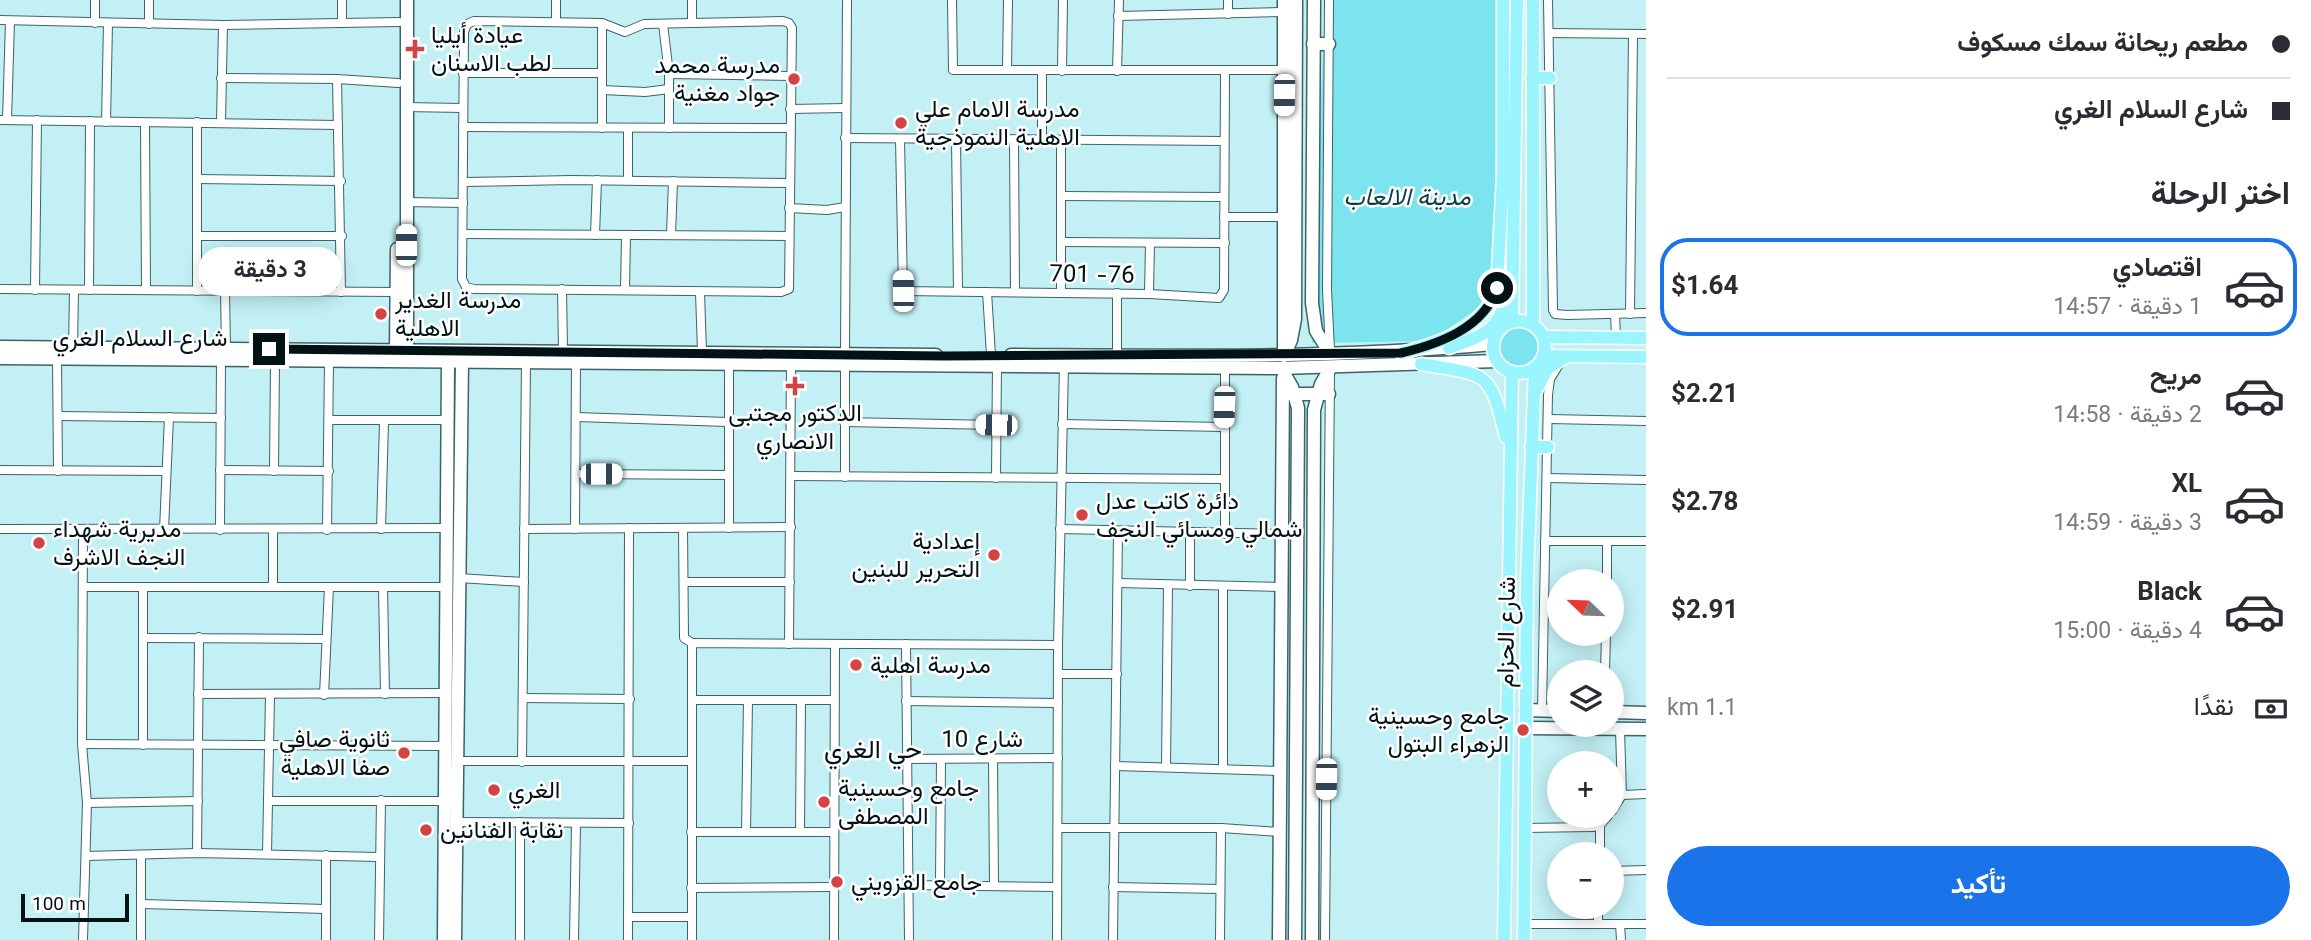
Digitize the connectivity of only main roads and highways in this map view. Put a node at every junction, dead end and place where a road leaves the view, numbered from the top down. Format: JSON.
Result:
{"nodes":[{"id":1,"x":1503,"y":0,"type":"edge"},
{"id":2,"x":1517,"y":0,"type":"edge"},
{"id":3,"x":1533,"y":0,"type":"edge"},
{"id":4,"x":1532,"y":78,"type":"junction"},
{"id":5,"x":1550,"y":78,"type":"road end"},
{"id":6,"x":1516,"y":99,"type":"junction"},
{"id":7,"x":1502,"y":113,"type":"junction"},
{"id":8,"x":1515,"y":241,"type":"junction"},
{"id":9,"x":1532,"y":305,"type":"junction"},
{"id":10,"x":1512,"y":321,"type":"junction"},
{"id":11,"x":1532,"y":324,"type":"junction"},
{"id":12,"x":1543,"y":337,"type":"junction"},
{"id":13,"x":1569,"y":337,"type":"junction"},
{"id":14,"x":1646,"y":338,"type":"edge"},
{"id":15,"x":1449,"y":348,"type":"road end"},
{"id":16,"x":1401,"y":353,"type":"road end"},
{"id":17,"x":1543,"y":356,"type":"junction"},
{"id":18,"x":1566,"y":357,"type":"junction"},
{"id":19,"x":1646,"y":357,"type":"edge"},
{"id":20,"x":1420,"y":364,"type":"road end"},
{"id":21,"x":1535,"y":367,"type":"junction"},
{"id":22,"x":1512,"y":372,"type":"junction"},
{"id":23,"x":1533,"y":403,"type":"junction"},
{"id":24,"x":1531,"y":447,"type":"junction"},
{"id":25,"x":1548,"y":447,"type":"road end"},
{"id":26,"x":1511,"y":455,"type":"junction"},
{"id":27,"x":1509,"y":596,"type":"junction"},
{"id":28,"x":1527,"y":621,"type":"junction"},
{"id":29,"x":1504,"y":940,"type":"edge"},
{"id":30,"x":1524,"y":940,"type":"edge"}],
"edges":[{"from":1,"to":7,"type":"main road"},
{"from":2,"to":6,"type":"main road"},
{"from":3,"to":4,"type":"main road"},
{"from":4,"to":5,"type":"main road"},
{"from":4,"to":9,"type":"main road"},
{"from":6,"to":7,"type":"main road"},
{"from":6,"to":8,"type":"main road"},
{"from":7,"to":16,"type":"main road"},
{"from":8,"to":10,"type":"main road"},
{"from":8,"to":15,"type":"main road"},
{"from":9,"to":11,"type":"main road"},
{"from":9,"to":13,"type":"main road"},
{"from":10,"to":11,"type":"main road"},
{"from":10,"to":22,"type":"main road"},
{"from":11,"to":12,"type":"main road"},
{"from":12,"to":13,"type":"main road"},
{"from":12,"to":17,"type":"main road"},
{"from":13,"to":14,"type":"main road"},
{"from":17,"to":18,"type":"main road"},
{"from":17,"to":21,"type":"main road"},
{"from":18,"to":19,"type":"main road"},
{"from":18,"to":23,"type":"main road"},
{"from":20,"to":26,"type":"main road"},
{"from":21,"to":22,"type":"main road"},
{"from":21,"to":23,"type":"main road","name":"شارع الحزام"},
{"from":22,"to":26,"type":"main road","name":"شارع الحزام"},
{"from":23,"to":24,"type":"main road","name":"شارع الحزام"},
{"from":24,"to":25,"type":"main road"},
{"from":24,"to":28,"type":"main road","name":"شارع الحزام"},
{"from":26,"to":27,"type":"main road","name":"شارع الحزام"},
{"from":27,"to":28,"type":"main road"},
{"from":27,"to":29,"type":"main road","name":"شارع الحزام"},
{"from":28,"to":30,"type":"main road","name":"شارع الحزام"}]}
